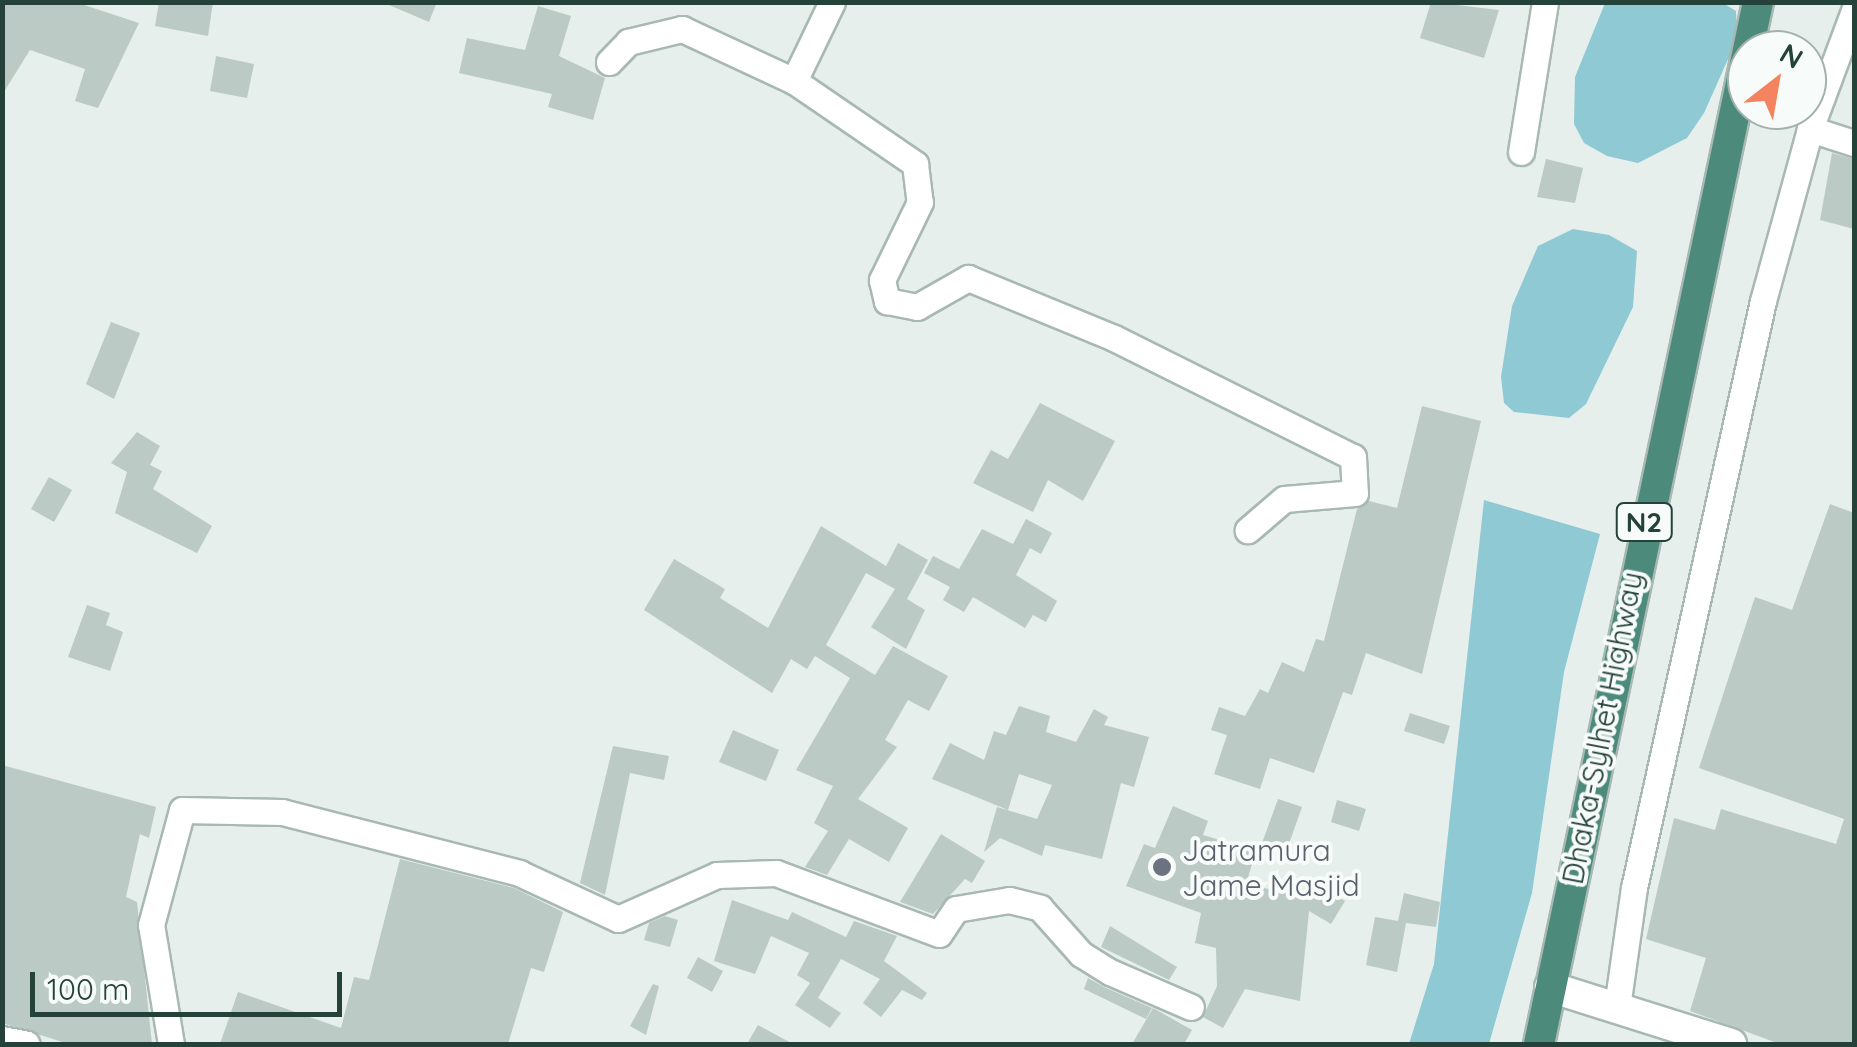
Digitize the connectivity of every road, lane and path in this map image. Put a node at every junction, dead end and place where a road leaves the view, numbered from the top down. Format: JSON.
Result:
{"nodes":[{"id":1,"x":832,"y":2,"type":"edge"},
{"id":2,"x":1545,"y":2,"type":"edge"},
{"id":3,"x":1758,"y":2,"type":"edge"},
{"id":4,"x":1853,"y":17,"type":"edge"},
{"id":5,"x":609,"y":62,"type":"dead end"},
{"id":6,"x":794,"y":81,"type":"junction"},
{"id":7,"x":1827,"y":85,"type":"edge"},
{"id":8,"x":1810,"y":130,"type":"edge"},
{"id":9,"x":1813,"y":130,"type":"edge"},
{"id":10,"x":1854,"y":144,"type":"edge"},
{"id":11,"x":1521,"y":152,"type":"dead end"},
{"id":12,"x":1248,"y":530,"type":"dead end"},
{"id":13,"x":1550,"y":986,"type":"junction"},
{"id":14,"x":1191,"y":1007,"type":"dead end"},
{"id":15,"x":1617,"y":1007,"type":"junction"},
{"id":16,"x":2,"y":1039,"type":"edge"},
{"id":17,"x":27,"y":1044,"type":"edge"},
{"id":18,"x":171,"y":1044,"type":"edge"},
{"id":19,"x":1539,"y":1044,"type":"edge"},
{"id":20,"x":1731,"y":1044,"type":"edge"}],
"edges":[{"from":1,"to":6,"type":"street"},
{"from":2,"to":11,"type":"street"},
{"from":3,"to":13,"type":"highway","name":"Dhaka-Sylhet Highway","number":"N2"},
{"from":4,"to":7,"type":"street"},
{"from":5,"to":6,"type":"street"},
{"from":6,"to":12,"type":"street"},
{"from":8,"to":15,"type":"street"},
{"from":9,"to":10,"type":"street"},
{"from":13,"to":15,"type":"street"},
{"from":13,"to":19,"type":"highway","name":"Dhaka-Sylhet Highway","number":"N2"},
{"from":14,"to":18,"type":"street"},
{"from":15,"to":20,"type":"street"},
{"from":16,"to":17,"type":"street"}]}
